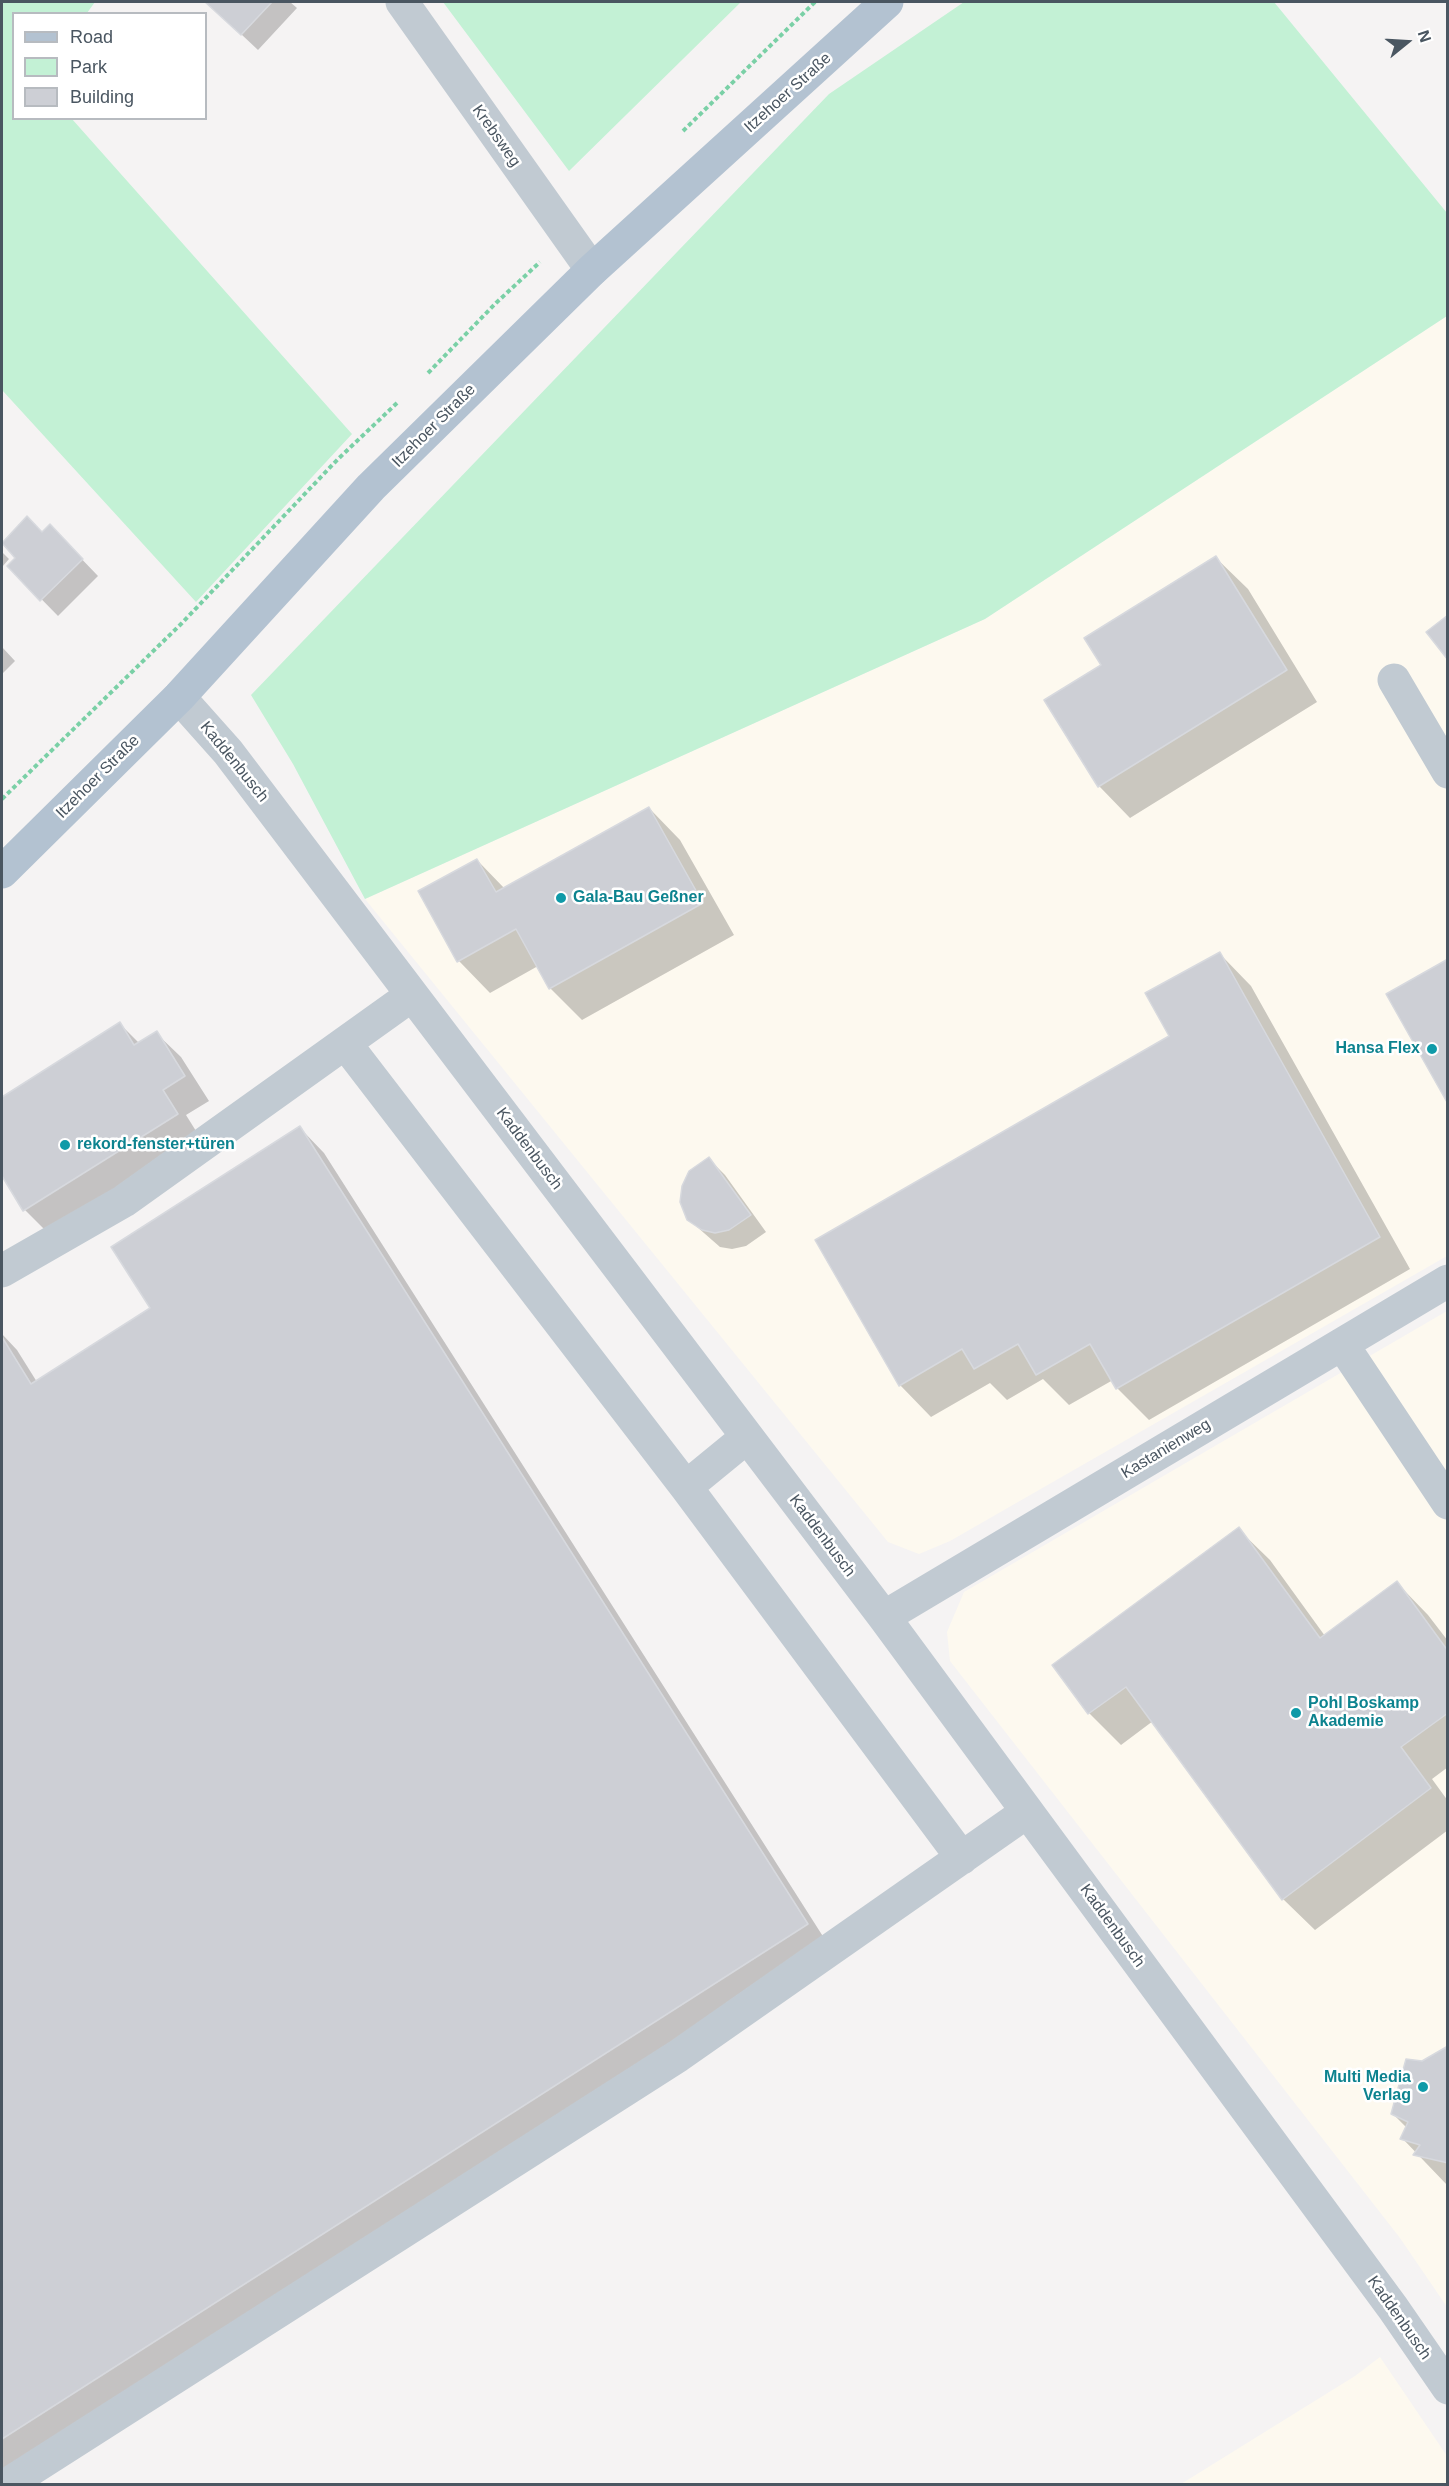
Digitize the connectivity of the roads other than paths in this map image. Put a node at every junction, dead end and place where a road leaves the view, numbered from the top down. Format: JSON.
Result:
{"nodes":[{"id":1,"x":402,"y":2,"type":"edge"},
{"id":2,"x":888,"y":2,"type":"edge"},
{"id":3,"x":591,"y":270,"type":"junction"},
{"id":4,"x":1394,"y":680,"type":"dead end"},
{"id":5,"x":179,"y":697,"type":"junction"},
{"id":6,"x":1448,"y":772,"type":"edge"},
{"id":7,"x":2,"y":872,"type":"edge"},
{"id":8,"x":412,"y":995,"type":"junction"},
{"id":9,"x":345,"y":1043,"type":"junction"},
{"id":10,"x":2,"y":1271,"type":"edge"},
{"id":11,"x":1448,"y":1281,"type":"edge"},
{"id":12,"x":1342,"y":1344,"type":"junction"},
{"id":13,"x":747,"y":1437,"type":"junction"},
{"id":14,"x":686,"y":1487,"type":"junction"},
{"id":15,"x":1448,"y":1503,"type":"edge"},
{"id":16,"x":884,"y":1617,"type":"junction"},
{"id":17,"x":1027,"y":1812,"type":"junction"},
{"id":18,"x":962,"y":1858,"type":"junction"},
{"id":19,"x":1448,"y":2388,"type":"edge"},
{"id":20,"x":8,"y":2484,"type":"edge"}],
"edges":[{"from":1,"to":3,"type":"street","name":"Krebsweg"},
{"from":2,"to":3,"type":"main road","name":"Itzehoer Straße"},
{"from":3,"to":5,"type":"main road","name":"Itzehoer Straße"},
{"from":4,"to":6,"type":"street"},
{"from":5,"to":7,"type":"main road","name":"Itzehoer Straße"},
{"from":5,"to":8,"type":"street","name":"Kaddenbusch"},
{"from":8,"to":9,"type":"street"},
{"from":8,"to":13,"type":"street","name":"Kaddenbusch"},
{"from":9,"to":10,"type":"street"},
{"from":9,"to":14,"type":"street"},
{"from":11,"to":12,"type":"street","name":"Kastanienweg"},
{"from":12,"to":15,"type":"street"},
{"from":12,"to":16,"type":"street","name":"Kastanienweg"},
{"from":13,"to":14,"type":"street"},
{"from":13,"to":16,"type":"street","name":"Kaddenbusch"},
{"from":14,"to":18,"type":"street"},
{"from":16,"to":17,"type":"street","name":"Kaddenbusch"},
{"from":17,"to":18,"type":"street"},
{"from":17,"to":19,"type":"street","name":"Kaddenbusch"},
{"from":18,"to":20,"type":"street"}]}
